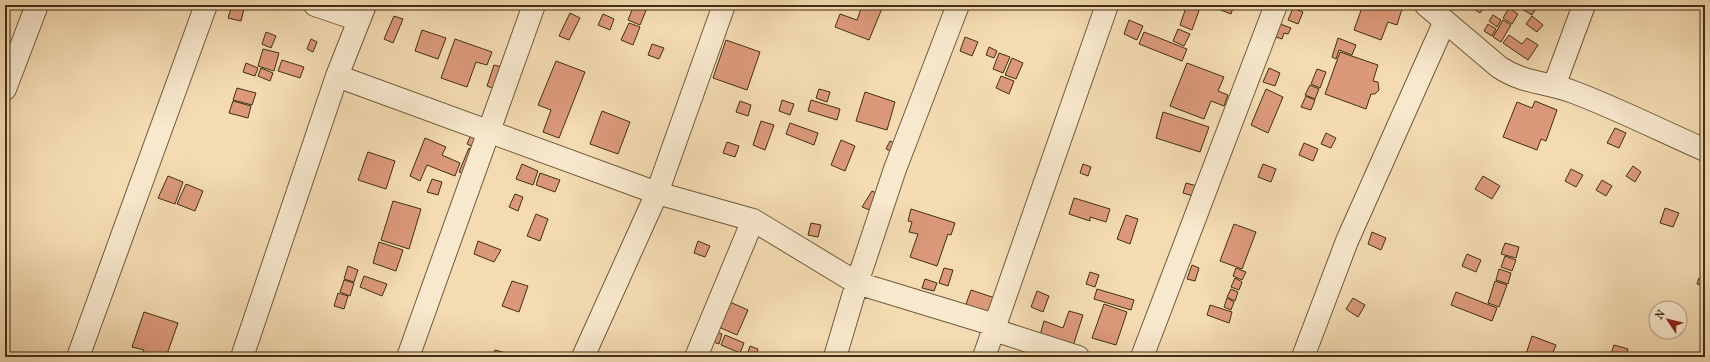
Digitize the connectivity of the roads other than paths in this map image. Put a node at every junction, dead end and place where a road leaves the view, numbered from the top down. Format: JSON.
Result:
{"nodes":[{"id":1,"x":37,"y":5,"type":"edge"},
{"id":2,"x":206,"y":5,"type":"edge"},
{"id":3,"x":315,"y":5,"type":"edge"},
{"id":4,"x":534,"y":5,"type":"edge"},
{"id":5,"x":724,"y":5,"type":"edge"},
{"id":6,"x":958,"y":5,"type":"edge"},
{"id":7,"x":1107,"y":5,"type":"edge"},
{"id":8,"x":1276,"y":5,"type":"edge"},
{"id":9,"x":1426,"y":5,"type":"edge"},
{"id":10,"x":1584,"y":5,"type":"edge"},
{"id":11,"x":362,"y":13,"type":"edge"},
{"id":12,"x":1445,"y":21,"type":"junction"},
{"id":13,"x":337,"y":76,"type":"junction"},
{"id":14,"x":1554,"y":86,"type":"junction"},
{"id":15,"x":5,"y":89,"type":"edge"},
{"id":16,"x":488,"y":131,"type":"junction"},
{"id":17,"x":1705,"y":150,"type":"edge"},
{"id":18,"x":657,"y":193,"type":"junction"},
{"id":19,"x":753,"y":220,"type":"junction"},
{"id":20,"x":857,"y":283,"type":"junction"},
{"id":21,"x":994,"y":327,"type":"junction"},
{"id":22,"x":78,"y":357,"type":"edge"},
{"id":23,"x":242,"y":357,"type":"edge"},
{"id":24,"x":408,"y":357,"type":"edge"},
{"id":25,"x":583,"y":357,"type":"edge"},
{"id":26,"x":696,"y":357,"type":"edge"},
{"id":27,"x":835,"y":357,"type":"edge"},
{"id":28,"x":984,"y":357,"type":"edge"},
{"id":29,"x":1078,"y":357,"type":"edge"},
{"id":30,"x":1142,"y":357,"type":"edge"},
{"id":31,"x":1303,"y":357,"type":"edge"}],
"edges":[{"from":1,"to":15,"type":"street"},
{"from":2,"to":22,"type":"street"},
{"from":3,"to":11,"type":"street"},
{"from":4,"to":16,"type":"street"},
{"from":5,"to":18,"type":"street"},
{"from":6,"to":20,"type":"street"},
{"from":7,"to":21,"type":"street"},
{"from":8,"to":30,"type":"street"},
{"from":9,"to":12,"type":"street"},
{"from":10,"to":14,"type":"street"},
{"from":11,"to":13,"type":"street"},
{"from":12,"to":14,"type":"street"},
{"from":12,"to":31,"type":"street"},
{"from":13,"to":16,"type":"street"},
{"from":13,"to":23,"type":"street"},
{"from":14,"to":17,"type":"street"},
{"from":16,"to":18,"type":"street"},
{"from":16,"to":24,"type":"street"},
{"from":18,"to":19,"type":"street"},
{"from":18,"to":25,"type":"street"},
{"from":19,"to":20,"type":"street"},
{"from":19,"to":26,"type":"street"},
{"from":20,"to":21,"type":"street"},
{"from":20,"to":27,"type":"street"},
{"from":21,"to":28,"type":"street"},
{"from":21,"to":29,"type":"street"}]}
